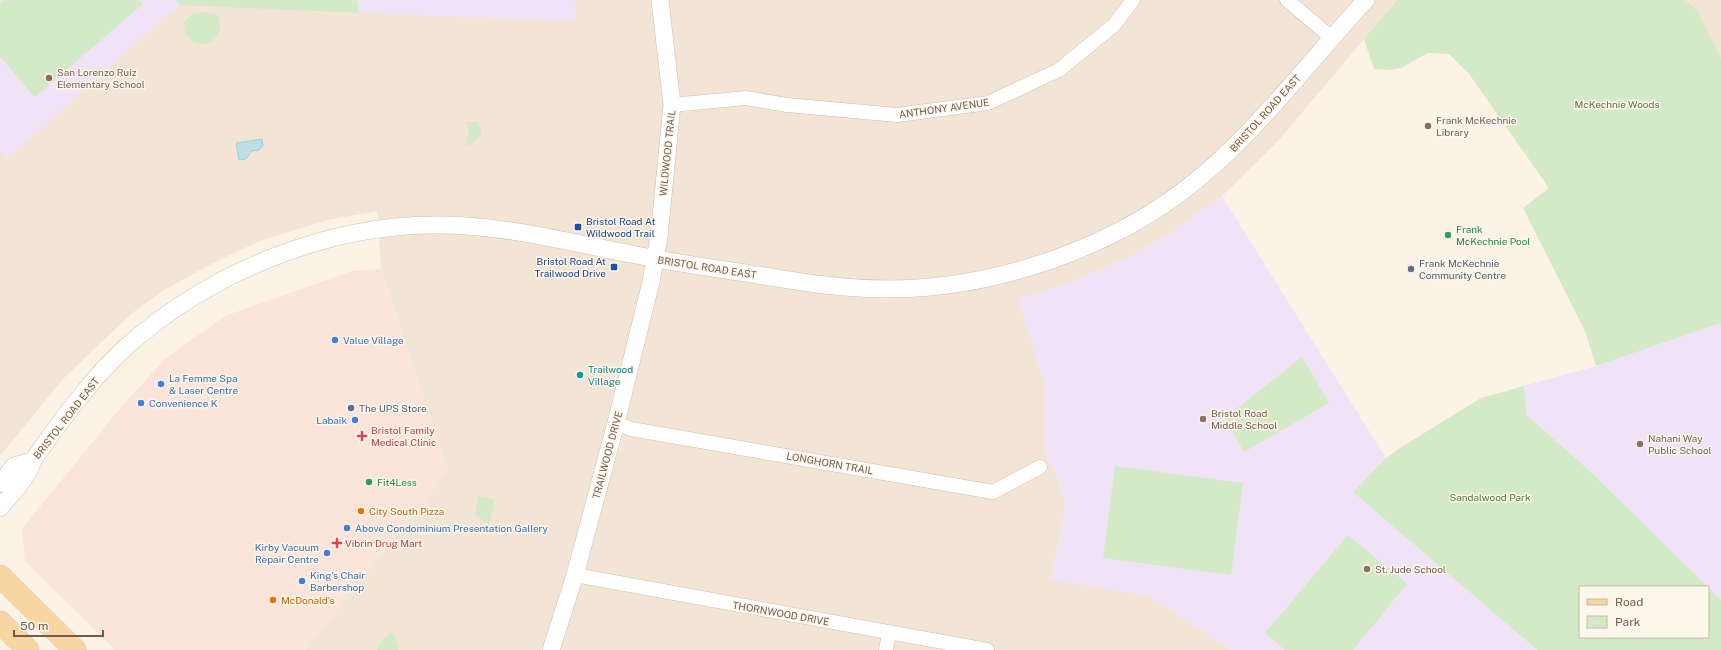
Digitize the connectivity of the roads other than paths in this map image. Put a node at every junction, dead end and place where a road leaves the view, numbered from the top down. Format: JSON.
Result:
{"nodes":[{"id":1,"x":660,"y":0,"type":"edge"},
{"id":2,"x":1133,"y":0,"type":"edge"},
{"id":3,"x":1288,"y":0,"type":"edge"},
{"id":4,"x":1366,"y":0,"type":"edge"},
{"id":5,"x":1332,"y":38,"type":"junction"},
{"id":6,"x":672,"y":105,"type":"junction"},
{"id":7,"x":655,"y":259,"type":"junction"},
{"id":8,"x":616,"y":423,"type":"junction"},
{"id":9,"x":32,"y":462,"type":"junction"},
{"id":10,"x":1040,"y":467,"type":"dead end"},
{"id":11,"x":0,"y":483,"type":"edge"},
{"id":12,"x":0,"y":508,"type":"edge"},
{"id":13,"x":575,"y":575,"type":"junction"},
{"id":14,"x":0,"y":576,"type":"edge"},
{"id":15,"x":0,"y":622,"type":"edge"},
{"id":16,"x":889,"y":633,"type":"junction"},
{"id":17,"x":28,"y":650,"type":"edge"},
{"id":18,"x":75,"y":650,"type":"edge"},
{"id":19,"x":551,"y":650,"type":"edge"},
{"id":20,"x":886,"y":650,"type":"edge"},
{"id":21,"x":987,"y":650,"type":"edge"}],
"edges":[{"from":1,"to":6,"type":"street","name":"WILDWOOD TRAIL"},
{"from":2,"to":6,"type":"street","name":"ANTHONY AVENUE"},
{"from":3,"to":5,"type":"street"},
{"from":4,"to":5,"type":"street","name":"BRISTOL ROAD EAST"},
{"from":5,"to":7,"type":"street","name":"BRISTOL ROAD EAST"},
{"from":6,"to":7,"type":"street","name":"WILDWOOD TRAIL"},
{"from":7,"to":8,"type":"street","name":"TRAILWOOD DRIVE"},
{"from":7,"to":9,"type":"street","name":"BRISTOL ROAD EAST"},
{"from":8,"to":10,"type":"street","name":"LONGHORN TRAIL"},
{"from":8,"to":13,"type":"street","name":"TRAILWOOD DRIVE"},
{"from":9,"to":11,"type":"street","name":"BRISTOL ROAD EAST"},
{"from":9,"to":12,"type":"street","name":"BRISTOL ROAD EAST"},
{"from":13,"to":16,"type":"street","name":"THORNWOOD DRIVE"},
{"from":13,"to":19,"type":"street","name":"TRAILWOOD DRIVE"},
{"from":14,"to":18,"type":"main road"},
{"from":15,"to":17,"type":"main road"},
{"from":16,"to":20,"type":"street"},
{"from":16,"to":21,"type":"street","name":"THORNWOOD DRIVE"}]}
